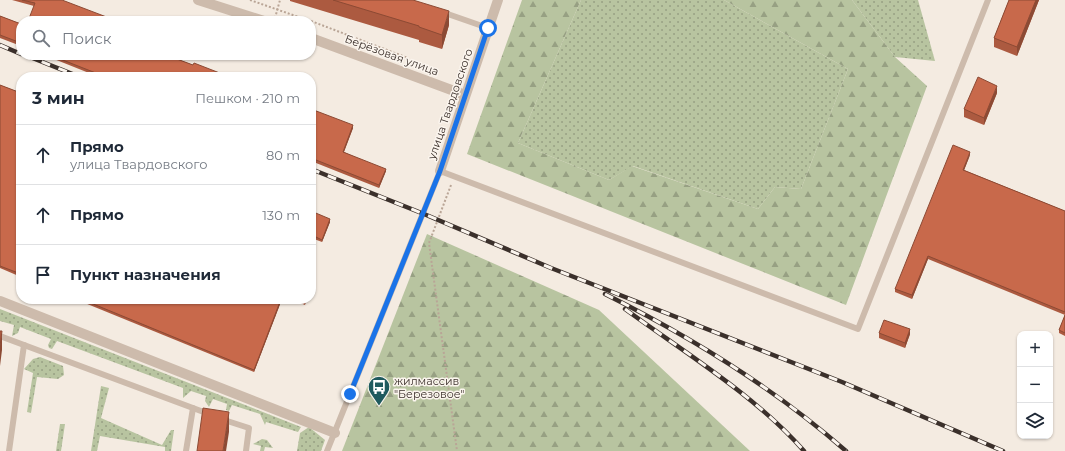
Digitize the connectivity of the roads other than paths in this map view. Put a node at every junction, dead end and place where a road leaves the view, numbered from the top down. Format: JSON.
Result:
{"nodes":[{"id":1,"x":198,"y":0,"type":"edge"},
{"id":2,"x":498,"y":0,"type":"edge"},
{"id":3,"x":988,"y":0,"type":"edge"},
{"id":4,"x":437,"y":11,"type":"edge"},
{"id":5,"x":248,"y":16,"type":"edge"},
{"id":6,"x":488,"y":28,"type":"junction"},
{"id":7,"x":316,"y":40,"type":"edge"},
{"id":8,"x":465,"y":95,"type":"junction"},
{"id":9,"x":440,"y":171,"type":"junction"},
{"id":10,"x":0,"y":301,"type":"edge"},
{"id":11,"x":0,"y":336,"type":"edge"},
{"id":12,"x":24,"y":345,"type":"junction"},
{"id":13,"x":193,"y":408,"type":"junction"},
{"id":14,"x":335,"y":433,"type":"junction"},
{"id":15,"x":9,"y":451,"type":"edge"},
{"id":16,"x":186,"y":451,"type":"edge"},
{"id":17,"x":246,"y":451,"type":"edge"},
{"id":18,"x":327,"y":451,"type":"edge"}],
"edges":[{"from":1,"to":5,"type":"street"},
{"from":2,"to":6,"type":"street","name":"улица Твардовского"},
{"from":3,"to":9,"type":"lane"},
{"from":4,"to":6,"type":"lane"},
{"from":6,"to":8,"type":"street","name":"улица Твардовского"},
{"from":7,"to":8,"type":"street","name":"Берёзовая улица"},
{"from":8,"to":9,"type":"street","name":"улица Твардовского"},
{"from":9,"to":14,"type":"lane"},
{"from":10,"to":14,"type":"street"},
{"from":11,"to":12,"type":"lane"},
{"from":12,"to":13,"type":"lane"},
{"from":12,"to":15,"type":"lane"},
{"from":13,"to":16,"type":"lane"},
{"from":13,"to":17,"type":"lane"},
{"from":14,"to":18,"type":"lane"}]}
